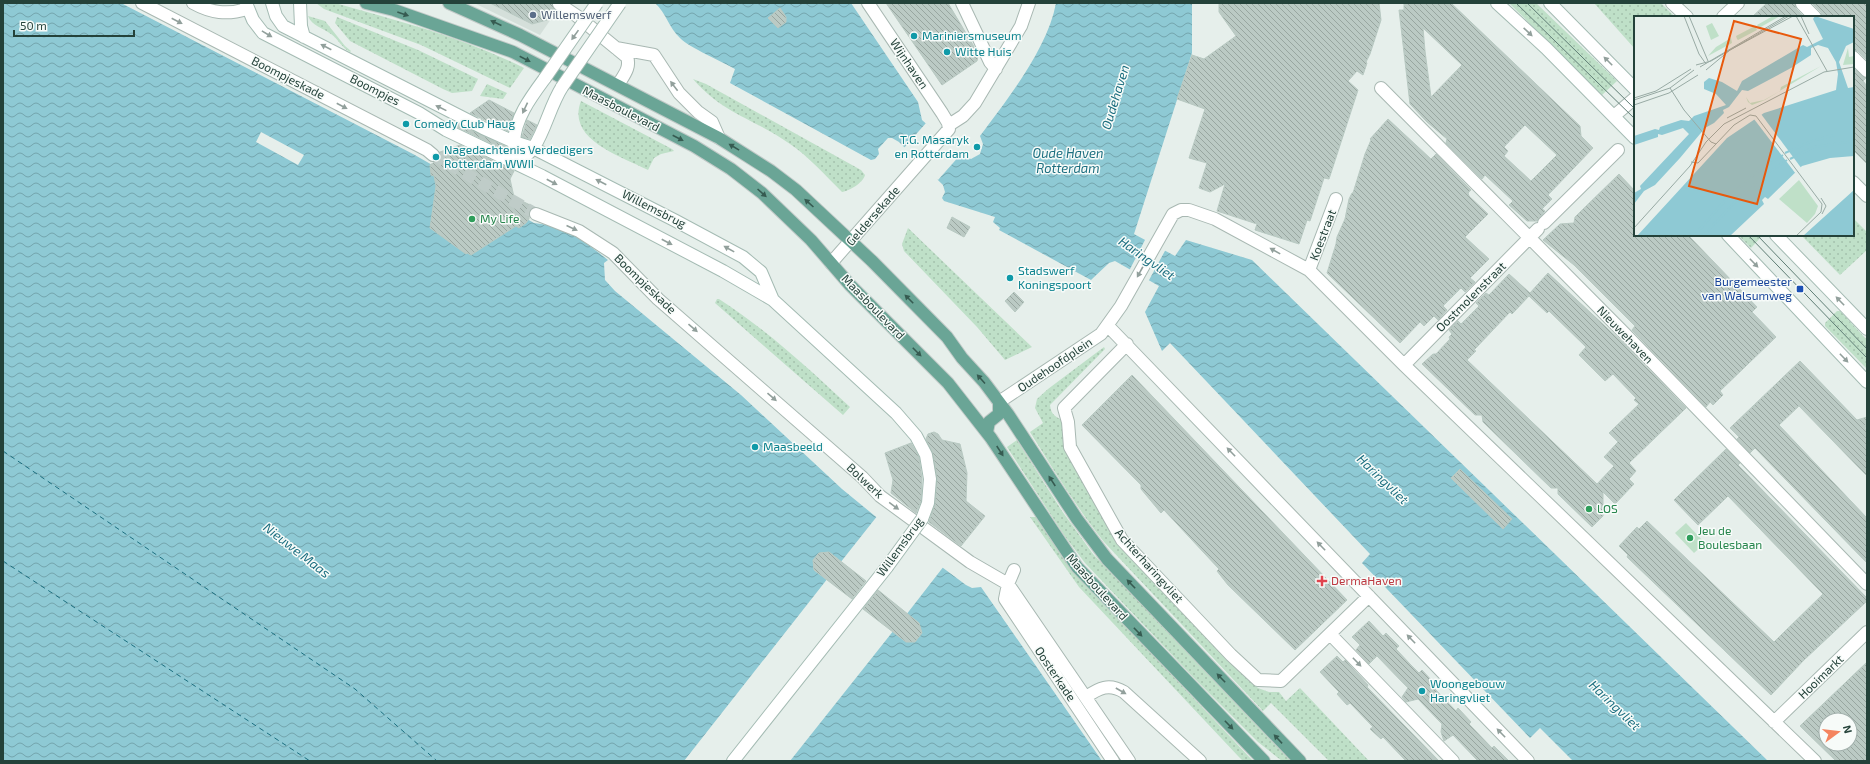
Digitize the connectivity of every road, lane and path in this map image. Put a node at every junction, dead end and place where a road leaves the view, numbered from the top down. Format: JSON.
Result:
{"nodes":[{"id":1,"x":142,"y":3,"type":"edge"},
{"id":2,"x":193,"y":3,"type":"edge"},
{"id":3,"x":272,"y":3,"type":"edge"},
{"id":4,"x":300,"y":3,"type":"edge"},
{"id":5,"x":366,"y":3,"type":"edge"},
{"id":6,"x":450,"y":3,"type":"edge"},
{"id":7,"x":597,"y":3,"type":"edge"},
{"id":8,"x":620,"y":3,"type":"edge"},
{"id":9,"x":868,"y":3,"type":"edge"},
{"id":10,"x":962,"y":3,"type":"edge"},
{"id":11,"x":1029,"y":3,"type":"edge"},
{"id":12,"x":1498,"y":3,"type":"edge"},
{"id":13,"x":1550,"y":3,"type":"edge"},
{"id":14,"x":1672,"y":3,"type":"edge"},
{"id":15,"x":1738,"y":3,"type":"edge"},
{"id":16,"x":558,"y":4,"type":"edge"},
{"id":17,"x":1802,"y":4,"type":"edge"},
{"id":18,"x":247,"y":6,"type":"edge"},
{"id":19,"x":1686,"y":16,"type":"edge"},
{"id":20,"x":1724,"y":16,"type":"edge"},
{"id":21,"x":1814,"y":16,"type":"edge"},
{"id":22,"x":304,"y":37,"type":"junction"},
{"id":23,"x":616,"y":48,"type":"junction"},
{"id":24,"x":1854,"y":58,"type":"edge"},
{"id":25,"x":996,"y":69,"type":"junction"},
{"id":26,"x":1867,"y":72,"type":"edge"},
{"id":27,"x":618,"y":85,"type":"junction"},
{"id":28,"x":1381,"y":88,"type":"dead end"},
{"id":29,"x":1634,"y":88,"type":"edge"},
{"id":30,"x":1634,"y":99,"type":"edge"},
{"id":31,"x":1614,"y":116,"type":"junction"},
{"id":32,"x":949,"y":125,"type":"junction"},
{"id":33,"x":1634,"y":137,"type":"edge"},
{"id":34,"x":719,"y":138,"type":"junction"},
{"id":35,"x":514,"y":142,"type":"junction"},
{"id":36,"x":533,"y":148,"type":"junction"},
{"id":37,"x":1618,"y":150,"type":"dead end"},
{"id":38,"x":433,"y":155,"type":"tunnel mouth"},
{"id":39,"x":517,"y":164,"type":"junction"},
{"id":40,"x":1854,"y":183,"type":"edge"},
{"id":41,"x":1867,"y":196,"type":"edge"},
{"id":42,"x":1336,"y":199,"type":"dead end"},
{"id":43,"x":536,"y":214,"type":"tunnel mouth"},
{"id":44,"x":1537,"y":230,"type":"junction"},
{"id":45,"x":1729,"y":236,"type":"edge"},
{"id":46,"x":1777,"y":236,"type":"edge"},
{"id":47,"x":851,"y":242,"type":"junction"},
{"id":48,"x":831,"y":263,"type":"junction"},
{"id":49,"x":1309,"y":270,"type":"junction"},
{"id":50,"x":773,"y":300,"type":"junction"},
{"id":51,"x":1108,"y":326,"type":"junction"},
{"id":52,"x":1867,"y":329,"type":"edge"},
{"id":53,"x":1127,"y":344,"type":"junction"},
{"id":54,"x":1404,"y":365,"type":"junction"},
{"id":55,"x":742,"y":372,"type":"joint"},
{"id":56,"x":1867,"y":382,"type":"edge"},
{"id":57,"x":999,"y":402,"type":"junction"},
{"id":58,"x":987,"y":432,"type":"junction"},
{"id":59,"x":1014,"y":570,"type":"dead end"},
{"id":60,"x":1003,"y":581,"type":"junction"},
{"id":61,"x":1867,"y":584,"type":"edge"},
{"id":62,"x":1369,"y":596,"type":"junction"},
{"id":63,"x":1867,"y":632,"type":"edge"},
{"id":64,"x":1330,"y":634,"type":"junction"},
{"id":65,"x":1086,"y":697,"type":"junction"},
{"id":66,"x":1774,"y":722,"type":"junction"},
{"id":67,"x":733,"y":761,"type":"edge"},
{"id":68,"x":1113,"y":761,"type":"edge"},
{"id":69,"x":1129,"y":761,"type":"edge"},
{"id":70,"x":1200,"y":761,"type":"edge"},
{"id":71,"x":1264,"y":761,"type":"edge"},
{"id":72,"x":1300,"y":761,"type":"edge"},
{"id":73,"x":1453,"y":761,"type":"edge"},
{"id":74,"x":1528,"y":761,"type":"edge"},
{"id":75,"x":1815,"y":761,"type":"edge"}],
"edges":[{"from":1,"to":38,"type":"street","name":"Boompjeskade","one_way":true},
{"from":2,"to":18,"type":"street"},
{"from":3,"to":22,"type":"street","name":"Boompjes"},
{"from":4,"to":22,"type":"street"},
{"from":5,"to":48,"type":"main road","name":"Maasboulevard","one_way":true},
{"from":27,"to":6,"type":"main road","name":"Maasboulevard","one_way":true},
{"from":7,"to":35,"type":"street","one_way":true,"bridge":true},
{"from":8,"to":36,"type":"street","bridge":true},
{"from":9,"to":32,"type":"street","name":"Wijnhaven"},
{"from":10,"to":25,"type":"street"},
{"from":11,"to":25,"type":"street"},
{"from":12,"to":31,"type":"street","one_way":true},
{"from":29,"to":13,"type":"street","one_way":true},
{"from":14,"to":19,"type":"street"},
{"from":15,"to":20,"type":"street"},
{"from":16,"to":23,"type":"street"},
{"from":17,"to":21,"type":"street"},
{"from":18,"to":39,"type":"street","name":"Boompjes","one_way":true},
{"from":35,"to":22,"type":"street","name":"Boompjes","one_way":true},
{"from":23,"to":27,"type":"street"},
{"from":34,"to":23,"type":"street","one_way":true},
{"from":24,"to":26,"type":"street"},
{"from":25,"to":32,"type":"street"},
{"from":27,"to":34,"type":"main road","name":"Maasboulevard"},
{"from":28,"to":44,"type":"street","name":"Nieuwehaven"},
{"from":30,"to":31,"type":"street"},
{"from":31,"to":33,"type":"street"},
{"from":32,"to":47,"type":"street","name":"Geldersekade"},
{"from":47,"to":34,"type":"main road","name":"Maasboulevard","one_way":true},
{"from":35,"to":36,"type":"street","name":"Willemsbrug"},
{"from":35,"to":39,"type":"street"},
{"from":36,"to":39,"type":"street"},
{"from":50,"to":36,"type":"street","name":"Willemsbrug","one_way":true},
{"from":37,"to":44,"type":"street","name":"Oostmolenstraat"},
{"from":39,"to":50,"type":"street","name":"Willemsbrug","one_way":true},
{"from":40,"to":41,"type":"street"},
{"from":42,"to":49,"type":"street","name":"Koestraat"},
{"from":43,"to":55,"type":"street","name":"Boompjeskade","one_way":true},
{"from":44,"to":54,"type":"street","name":"Oostmolenstraat"},
{"from":44,"to":61,"type":"street","name":"Nieuwehaven"},
{"from":45,"to":56,"type":"street","one_way":true},
{"from":52,"to":46,"type":"street","one_way":true},
{"from":47,"to":48,"type":"street","name":"Geldersekade"},
{"from":57,"to":47,"type":"main road","name":"Maasboulevard","one_way":true},
{"from":48,"to":58,"type":"main road","name":"Maasboulevard","one_way":true},
{"from":49,"to":51,"type":"street","one_way":true},
{"from":49,"to":54,"type":"street"},
{"from":50,"to":67,"type":"street","name":"Willemsbrug","bridge":true},
{"from":51,"to":53,"type":"street"},
{"from":51,"to":57,"type":"street","name":"Oudehoofdplein"},
{"from":62,"to":53,"type":"street","one_way":true},
{"from":53,"to":64,"type":"street","name":"Achterharingvliet"},
{"from":54,"to":66,"type":"street"},
{"from":55,"to":60,"type":"street","name":"Bolwerk","one_way":true},
{"from":57,"to":58,"type":"main road"},
{"from":72,"to":57,"type":"main road","name":"Maasboulevard","one_way":true},
{"from":58,"to":71,"type":"main road","name":"Maasboulevard","one_way":true},
{"from":59,"to":60,"type":"street","name":"Oosterkade"},
{"from":60,"to":65,"type":"street","name":"Oosterkade"},
{"from":60,"to":68,"type":"street","name":"Oosterkade"},
{"from":62,"to":64,"type":"street","name":"Achterharingvliet"},
{"from":74,"to":62,"type":"street","one_way":true},
{"from":63,"to":66,"type":"street","name":"Hooimarkt"},
{"from":64,"to":73,"type":"street","one_way":true},
{"from":65,"to":69,"type":"street","name":"Oosterkade"},
{"from":65,"to":70,"type":"street","name":"Oosterkade","one_way":true},
{"from":66,"to":75,"type":"street"}]}
